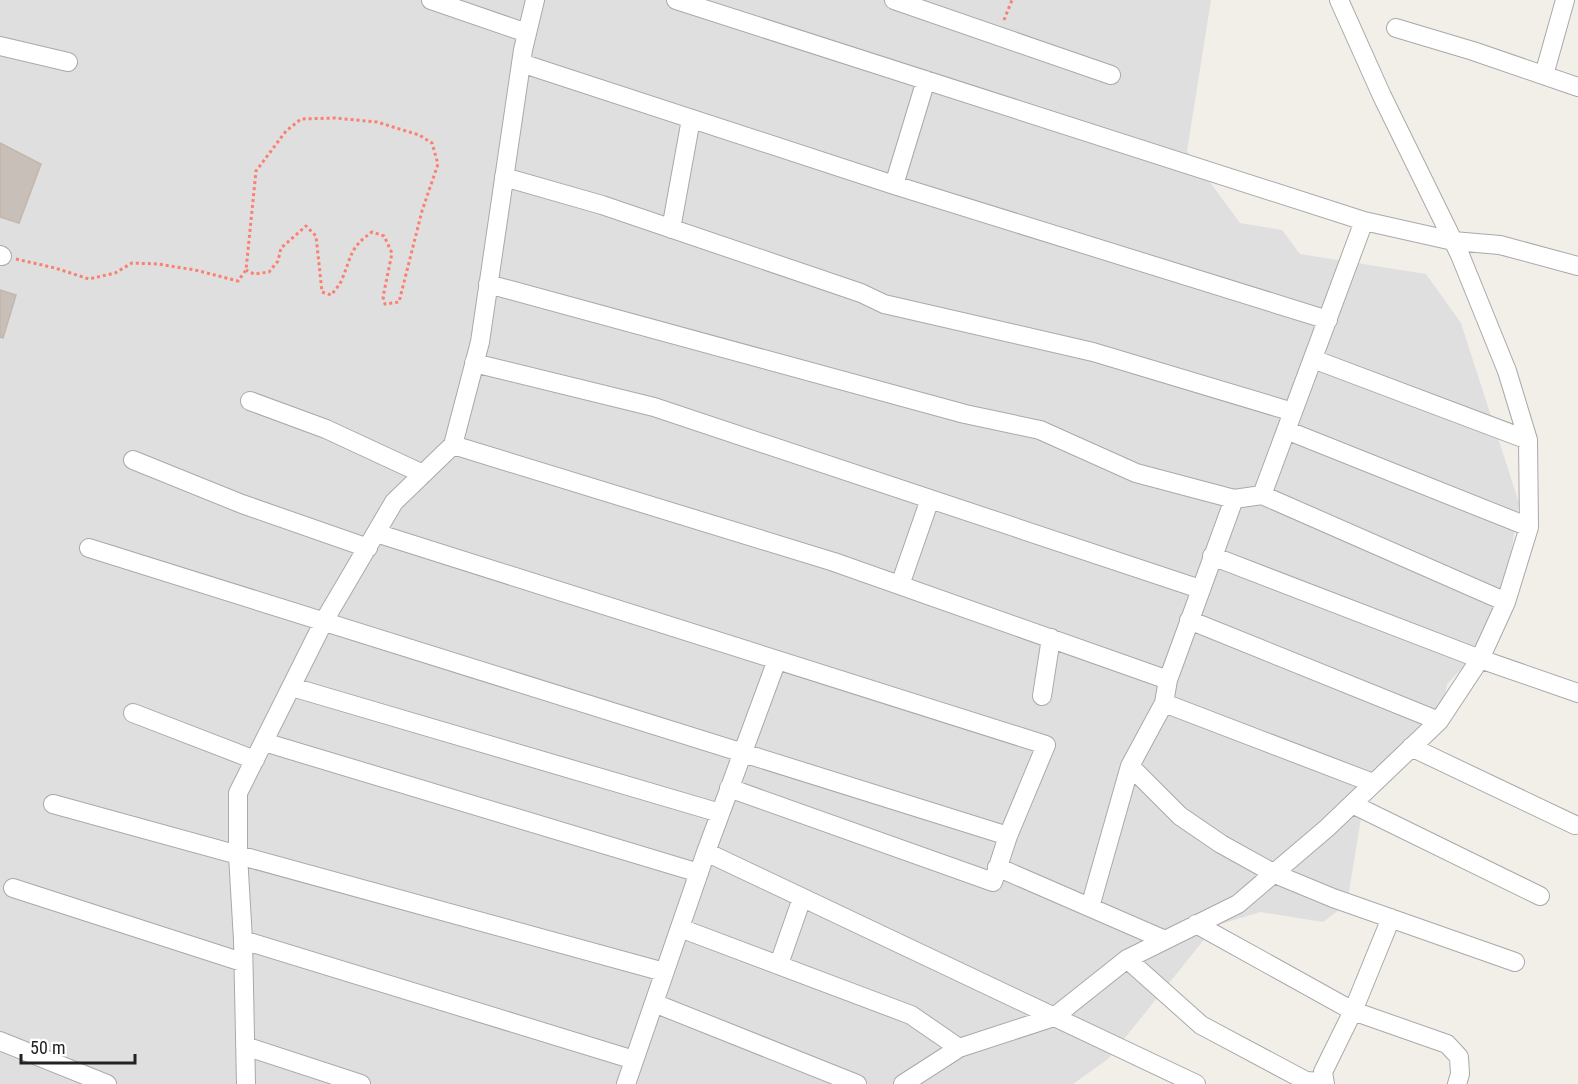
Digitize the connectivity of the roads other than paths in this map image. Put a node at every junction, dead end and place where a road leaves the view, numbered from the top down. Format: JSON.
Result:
{"nodes":[{"id":1,"x":431,"y":0,"type":"edge"},
{"id":2,"x":535,"y":0,"type":"edge"},
{"id":3,"x":676,"y":0,"type":"edge"},
{"id":4,"x":894,"y":0,"type":"edge"},
{"id":5,"x":1339,"y":0,"type":"edge"},
{"id":6,"x":1565,"y":3,"type":"edge"},
{"id":7,"x":1396,"y":28,"type":"dead end"},
{"id":8,"x":527,"y":33,"type":"junction"},
{"id":9,"x":0,"y":45,"type":"edge"},
{"id":10,"x":68,"y":62,"type":"dead end"},
{"id":11,"x":521,"y":63,"type":"junction"},
{"id":12,"x":1111,"y":75,"type":"dead end"},
{"id":13,"x":1544,"y":75,"type":"junction"},
{"id":14,"x":926,"y":80,"type":"junction"},
{"id":15,"x":1578,"y":87,"type":"edge"},
{"id":16,"x":691,"y":119,"type":"junction"},
{"id":17,"x":504,"y":177,"type":"junction"},
{"id":18,"x":894,"y":185,"type":"junction"},
{"id":19,"x":1364,"y":221,"type":"junction"},
{"id":20,"x":671,"y":228,"type":"junction"},
{"id":21,"x":1453,"y":242,"type":"junction"},
{"id":22,"x":1578,"y":267,"type":"edge"},
{"id":23,"x":488,"y":284,"type":"junction"},
{"id":24,"x":1328,"y":320,"type":"junction"},
{"id":25,"x":1313,"y":359,"type":"junction"},
{"id":26,"x":474,"y":363,"type":"junction"},
{"id":27,"x":250,"y":401,"type":"dead end"},
{"id":28,"x":1293,"y":412,"type":"junction"},
{"id":29,"x":1286,"y":430,"type":"junction"},
{"id":30,"x":1528,"y":440,"type":"junction"},
{"id":31,"x":453,"y":445,"type":"junction"},
{"id":32,"x":133,"y":460,"type":"dead end"},
{"id":33,"x":423,"y":474,"type":"junction"},
{"id":34,"x":1262,"y":495,"type":"junction"},
{"id":35,"x":930,"y":499,"type":"junction"},
{"id":36,"x":1234,"y":499,"type":"junction"},
{"id":37,"x":1529,"y":527,"type":"junction"},
{"id":38,"x":372,"y":540,"type":"junction"},
{"id":39,"x":89,"y":548,"type":"dead end"},
{"id":40,"x":1212,"y":556,"type":"junction"},
{"id":41,"x":900,"y":585,"type":"junction"},
{"id":42,"x":1200,"y":589,"type":"junction"},
{"id":43,"x":1506,"y":602,"type":"junction"},
{"id":44,"x":1189,"y":620,"type":"junction"},
{"id":45,"x":324,"y":621,"type":"junction"},
{"id":46,"x":1050,"y":638,"type":"junction"},
{"id":47,"x":1480,"y":659,"type":"junction"},
{"id":48,"x":777,"y":660,"type":"junction"},
{"id":49,"x":1168,"y":680,"type":"junction"},
{"id":50,"x":292,"y":687,"type":"junction"},
{"id":51,"x":1578,"y":693,"type":"edge"},
{"id":52,"x":1042,"y":696,"type":"dead end"},
{"id":53,"x":1164,"y":704,"type":"junction"},
{"id":54,"x":133,"y":713,"type":"dead end"},
{"id":55,"x":1439,"y":721,"type":"junction"},
{"id":56,"x":264,"y":742,"type":"junction"},
{"id":57,"x":1412,"y":747,"type":"junction"},
{"id":58,"x":743,"y":753,"type":"junction"},
{"id":59,"x":255,"y":760,"type":"junction"},
{"id":60,"x":1130,"y":766,"type":"junction"},
{"id":61,"x":1373,"y":783,"type":"junction"},
{"id":62,"x":729,"y":788,"type":"junction"},
{"id":63,"x":53,"y":804,"type":"dead end"},
{"id":64,"x":1352,"y":804,"type":"junction"},
{"id":65,"x":720,"y":813,"type":"junction"},
{"id":66,"x":1575,"y":825,"type":"dead end"},
{"id":67,"x":1008,"y":836,"type":"junction"},
{"id":68,"x":706,"y":852,"type":"junction"},
{"id":69,"x":238,"y":855,"type":"junction"},
{"id":70,"x":997,"y":867,"type":"junction"},
{"id":71,"x":699,"y":873,"type":"junction"},
{"id":72,"x":1275,"y":874,"type":"junction"},
{"id":73,"x":13,"y":888,"type":"dead end"},
{"id":74,"x":1539,"y":896,"type":"dead end"},
{"id":75,"x":802,"y":898,"type":"junction"},
{"id":76,"x":1090,"y":907,"type":"junction"},
{"id":77,"x":1391,"y":918,"type":"junction"},
{"id":78,"x":1196,"y":924,"type":"junction"},
{"id":79,"x":680,"y":928,"type":"junction"},
{"id":80,"x":243,"y":940,"type":"junction"},
{"id":81,"x":1165,"y":940,"type":"junction"},
{"id":82,"x":1127,"y":959,"type":"junction"},
{"id":83,"x":243,"y":962,"type":"junction"},
{"id":84,"x":1515,"y":962,"type":"dead end"},
{"id":85,"x":779,"y":964,"type":"junction"},
{"id":86,"x":664,"y":972,"type":"junction"},
{"id":87,"x":654,"y":1003,"type":"junction"},
{"id":88,"x":1353,"y":1011,"type":"junction"},
{"id":89,"x":1054,"y":1017,"type":"junction"},
{"id":90,"x":0,"y":1041,"type":"edge"},
{"id":91,"x":245,"y":1046,"type":"junction"},
{"id":92,"x":959,"y":1048,"type":"junction"},
{"id":93,"x":634,"y":1060,"type":"junction"},
{"id":94,"x":1324,"y":1083,"type":"edge"},
{"id":95,"x":107,"y":1084,"type":"edge"},
{"id":96,"x":246,"y":1084,"type":"edge"},
{"id":97,"x":361,"y":1084,"type":"edge"},
{"id":98,"x":626,"y":1084,"type":"edge"},
{"id":99,"x":857,"y":1084,"type":"edge"},
{"id":100,"x":903,"y":1084,"type":"edge"},
{"id":101,"x":1196,"y":1084,"type":"edge"},
{"id":102,"x":1457,"y":1084,"type":"edge"}],
"edges":[{"from":1,"to":8,"type":"street"},
{"from":2,"to":8,"type":"street"},
{"from":3,"to":14,"type":"street"},
{"from":4,"to":12,"type":"street"},
{"from":5,"to":21,"type":"street"},
{"from":6,"to":13,"type":"street"},
{"from":7,"to":13,"type":"street"},
{"from":8,"to":11,"type":"street"},
{"from":9,"to":10,"type":"street"},
{"from":11,"to":16,"type":"street"},
{"from":11,"to":17,"type":"street"},
{"from":13,"to":15,"type":"street"},
{"from":14,"to":18,"type":"street"},
{"from":14,"to":19,"type":"street"},
{"from":16,"to":18,"type":"street"},
{"from":16,"to":20,"type":"street"},
{"from":17,"to":20,"type":"street"},
{"from":17,"to":23,"type":"street"},
{"from":18,"to":24,"type":"street"},
{"from":19,"to":21,"type":"street"},
{"from":19,"to":24,"type":"street"},
{"from":20,"to":28,"type":"street"},
{"from":21,"to":22,"type":"street"},
{"from":21,"to":30,"type":"street"},
{"from":23,"to":26,"type":"street"},
{"from":23,"to":36,"type":"street"},
{"from":24,"to":25,"type":"street"},
{"from":25,"to":28,"type":"street"},
{"from":25,"to":30,"type":"street"},
{"from":26,"to":31,"type":"street"},
{"from":26,"to":35,"type":"street"},
{"from":27,"to":33,"type":"street"},
{"from":28,"to":29,"type":"street"},
{"from":29,"to":34,"type":"street"},
{"from":29,"to":37,"type":"street"},
{"from":30,"to":37,"type":"street"},
{"from":31,"to":33,"type":"street"},
{"from":31,"to":41,"type":"street"},
{"from":32,"to":38,"type":"street"},
{"from":33,"to":38,"type":"street"},
{"from":34,"to":36,"type":"street"},
{"from":34,"to":43,"type":"street"},
{"from":35,"to":41,"type":"street"},
{"from":35,"to":42,"type":"street"},
{"from":36,"to":40,"type":"street"},
{"from":37,"to":43,"type":"street"},
{"from":38,"to":45,"type":"street"},
{"from":38,"to":48,"type":"street"},
{"from":39,"to":45,"type":"street"},
{"from":40,"to":42,"type":"street"},
{"from":40,"to":47,"type":"street"},
{"from":41,"to":46,"type":"street"},
{"from":42,"to":44,"type":"street"},
{"from":43,"to":47,"type":"street"},
{"from":44,"to":49,"type":"street"},
{"from":44,"to":55,"type":"street"},
{"from":45,"to":50,"type":"street"},
{"from":45,"to":58,"type":"street"},
{"from":46,"to":49,"type":"street"},
{"from":46,"to":52,"type":"street"},
{"from":47,"to":51,"type":"street"},
{"from":47,"to":55,"type":"street"},
{"from":48,"to":58,"type":"street"},
{"from":48,"to":67,"type":"street"},
{"from":49,"to":53,"type":"street"},
{"from":50,"to":56,"type":"street"},
{"from":50,"to":65,"type":"street"},
{"from":53,"to":60,"type":"street"},
{"from":53,"to":61,"type":"street"},
{"from":54,"to":59,"type":"street"},
{"from":55,"to":57,"type":"street"},
{"from":56,"to":59,"type":"street"},
{"from":56,"to":71,"type":"street"},
{"from":57,"to":61,"type":"street"},
{"from":57,"to":66,"type":"street"},
{"from":58,"to":62,"type":"street"},
{"from":58,"to":67,"type":"street"},
{"from":59,"to":69,"type":"street"},
{"from":60,"to":72,"type":"street"},
{"from":60,"to":76,"type":"street"},
{"from":61,"to":64,"type":"street"},
{"from":62,"to":65,"type":"street"},
{"from":62,"to":70,"type":"street"},
{"from":63,"to":69,"type":"street"},
{"from":64,"to":72,"type":"street"},
{"from":64,"to":74,"type":"street"},
{"from":65,"to":68,"type":"street"},
{"from":67,"to":70,"type":"street"},
{"from":68,"to":71,"type":"street"},
{"from":68,"to":75,"type":"street"},
{"from":69,"to":80,"type":"street"},
{"from":69,"to":86,"type":"street"},
{"from":70,"to":76,"type":"street"},
{"from":71,"to":79,"type":"street"},
{"from":72,"to":77,"type":"street"},
{"from":72,"to":78,"type":"street"},
{"from":73,"to":83,"type":"street"},
{"from":75,"to":85,"type":"street"},
{"from":75,"to":89,"type":"street"},
{"from":76,"to":81,"type":"street"},
{"from":77,"to":84,"type":"street"},
{"from":77,"to":88,"type":"street"},
{"from":78,"to":81,"type":"street"},
{"from":78,"to":88,"type":"street"},
{"from":79,"to":85,"type":"street"},
{"from":79,"to":86,"type":"street"},
{"from":80,"to":83,"type":"street"},
{"from":80,"to":93,"type":"street"},
{"from":81,"to":82,"type":"street"},
{"from":82,"to":89,"type":"street"},
{"from":82,"to":94,"type":"street"},
{"from":83,"to":91,"type":"street"},
{"from":85,"to":92,"type":"street"},
{"from":86,"to":87,"type":"street"},
{"from":87,"to":93,"type":"street"},
{"from":87,"to":99,"type":"street"},
{"from":88,"to":94,"type":"street"},
{"from":88,"to":102,"type":"street"},
{"from":89,"to":92,"type":"street"},
{"from":89,"to":101,"type":"street"},
{"from":90,"to":95,"type":"street"},
{"from":91,"to":96,"type":"street"},
{"from":91,"to":97,"type":"street"},
{"from":92,"to":100,"type":"street"},
{"from":93,"to":98,"type":"street"}]}
